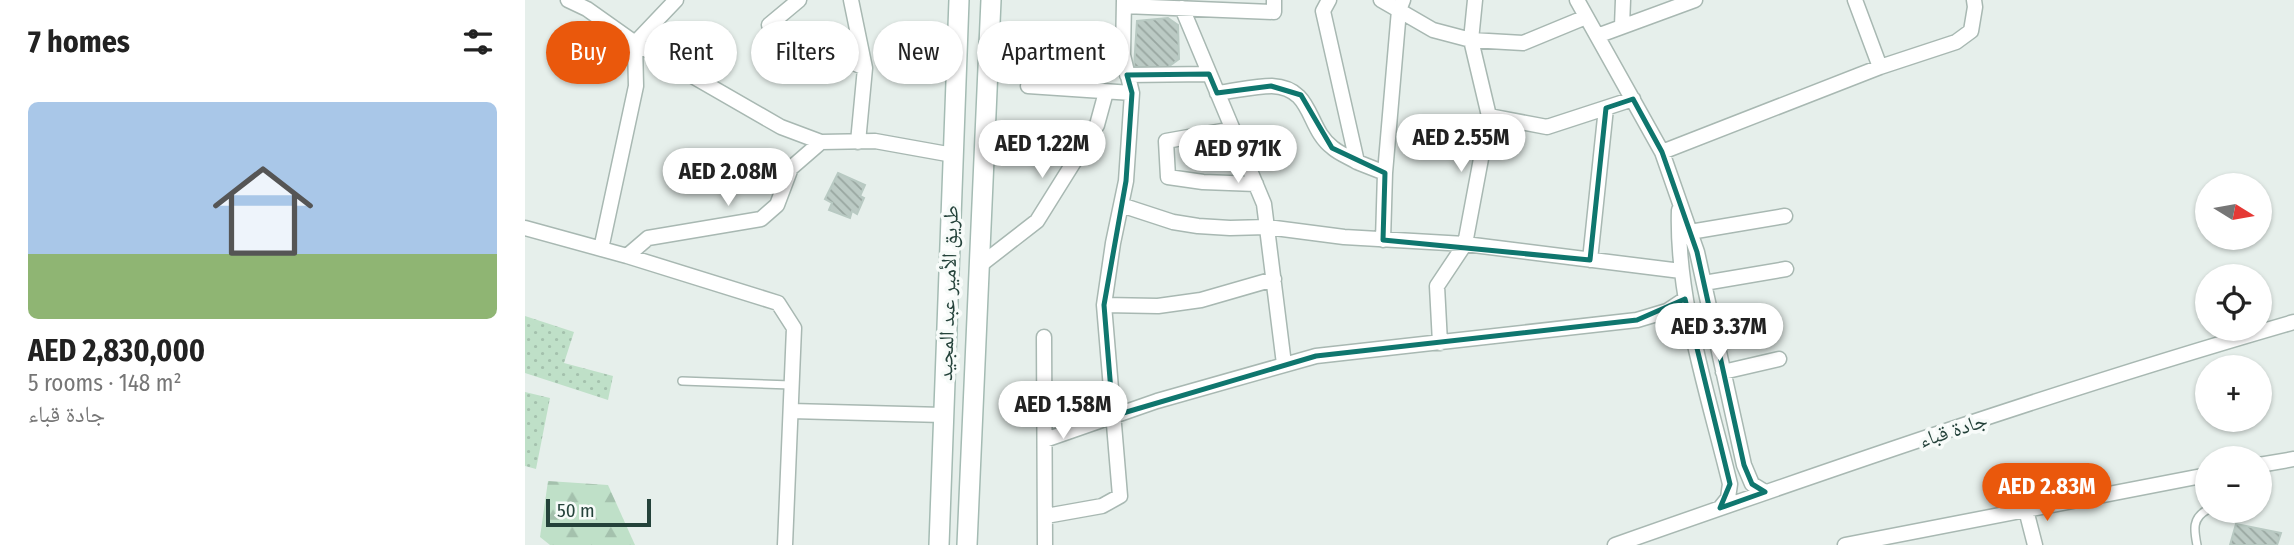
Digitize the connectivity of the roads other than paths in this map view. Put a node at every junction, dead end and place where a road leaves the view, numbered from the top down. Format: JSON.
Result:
{"nodes":[{"id":1,"x":568,"y":0,"type":"edge"},
{"id":2,"x":677,"y":0,"type":"edge"},
{"id":3,"x":799,"y":0,"type":"edge"},
{"id":4,"x":851,"y":0,"type":"edge"},
{"id":5,"x":959,"y":0,"type":"edge"},
{"id":6,"x":991,"y":0,"type":"edge"},
{"id":7,"x":1275,"y":0,"type":"edge"},
{"id":8,"x":1329,"y":0,"type":"edge"},
{"id":9,"x":1381,"y":0,"type":"edge"},
{"id":10,"x":1475,"y":0,"type":"edge"},
{"id":11,"x":1577,"y":0,"type":"edge"},
{"id":12,"x":1623,"y":0,"type":"edge"},
{"id":13,"x":1855,"y":0,"type":"edge"},
{"id":14,"x":1974,"y":0,"type":"edge"},
{"id":15,"x":1685,"y":2,"type":"edge"},
{"id":16,"x":1124,"y":3,"type":"edge"},
{"id":17,"x":1401,"y":5,"type":"edge"},
{"id":18,"x":1182,"y":8,"type":"junction"},
{"id":19,"x":1587,"y":17,"type":"junction"},
{"id":20,"x":1124,"y":21,"type":"edge"},
{"id":21,"x":1622,"y":26,"type":"junction"},
{"id":22,"x":1597,"y":36,"type":"junction"},
{"id":23,"x":1471,"y":40,"type":"junction"},
{"id":24,"x":635,"y":43,"type":"junction"},
{"id":25,"x":1880,"y":67,"type":"junction"},
{"id":26,"x":865,"y":68,"type":"junction"},
{"id":27,"x":1209,"y":74,"type":"junction"},
{"id":28,"x":1129,"y":75,"type":"edge"},
{"id":29,"x":1129,"y":82,"type":"edge"},
{"id":30,"x":1028,"y":86,"type":"dead end"},
{"id":31,"x":1106,"y":92,"type":"junction"},
{"id":32,"x":1132,"y":93,"type":"junction"},
{"id":33,"x":1217,"y":93,"type":"junction"},
{"id":34,"x":1633,"y":99,"type":"junction"},
{"id":35,"x":1607,"y":108,"type":"junction"},
{"id":36,"x":1489,"y":116,"type":"junction"},
{"id":37,"x":1233,"y":129,"type":"junction"},
{"id":38,"x":821,"y":142,"type":"junction"},
{"id":39,"x":857,"y":142,"type":"junction"},
{"id":40,"x":1662,"y":152,"type":"junction"},
{"id":41,"x":953,"y":155,"type":"junction"},
{"id":42,"x":1357,"y":162,"type":"junction"},
{"id":43,"x":1385,"y":173,"type":"junction"},
{"id":44,"x":1256,"y":184,"type":"junction"},
{"id":45,"x":1679,"y":201,"type":"junction"},
{"id":46,"x":1121,"y":205,"type":"junction"},
{"id":47,"x":1785,"y":216,"type":"dead end"},
{"id":48,"x":525,"y":228,"type":"edge"},
{"id":49,"x":1267,"y":228,"type":"junction"},
{"id":50,"x":1690,"y":232,"type":"junction"},
{"id":51,"x":1383,"y":240,"type":"junction"},
{"id":52,"x":1465,"y":244,"type":"junction"},
{"id":53,"x":601,"y":249,"type":"junction"},
{"id":54,"x":627,"y":256,"type":"junction"},
{"id":55,"x":1590,"y":260,"type":"junction"},
{"id":56,"x":979,"y":266,"type":"junction"},
{"id":57,"x":1786,"y":269,"type":"dead end"},
{"id":58,"x":1681,"y":271,"type":"junction"},
{"id":59,"x":1274,"y":279,"type":"junction"},
{"id":60,"x":1704,"y":283,"type":"junction"},
{"id":61,"x":1685,"y":299,"type":"junction"},
{"id":62,"x":1104,"y":305,"type":"junction"},
{"id":63,"x":2294,"y":322,"type":"edge"},
{"id":64,"x":946,"y":335,"type":"junction"},
{"id":65,"x":976,"y":336,"type":"junction"},
{"id":66,"x":1044,"y":337,"type":"dead end"},
{"id":67,"x":1440,"y":342,"type":"junction"},
{"id":68,"x":1779,"y":359,"type":"dead end"},
{"id":69,"x":1285,"y":364,"type":"junction"},
{"id":70,"x":1723,"y":372,"type":"junction"},
{"id":71,"x":682,"y":381,"type":"dead end"},
{"id":72,"x":792,"y":385,"type":"junction"},
{"id":73,"x":791,"y":411,"type":"junction"},
{"id":74,"x":943,"y":415,"type":"junction"},
{"id":75,"x":1113,"y":416,"type":"junction"},
{"id":76,"x":1045,"y":440,"type":"junction"},
{"id":77,"x":2294,"y":459,"type":"edge"},
{"id":78,"x":2272,"y":463,"type":"edge"},
{"id":79,"x":2195,"y":477,"type":"edge"},
{"id":80,"x":1765,"y":492,"type":"junction"},
{"id":81,"x":1720,"y":508,"type":"junction"},
{"id":82,"x":2026,"y":510,"type":"junction"},
{"id":83,"x":1046,"y":516,"type":"junction"},
{"id":84,"x":2195,"y":523,"type":"edge"},
{"id":85,"x":1851,"y":544,"type":"edge"},
{"id":86,"x":785,"y":545,"type":"edge"},
{"id":87,"x":939,"y":545,"type":"edge"},
{"id":88,"x":967,"y":545,"type":"edge"},
{"id":89,"x":1045,"y":545,"type":"edge"},
{"id":90,"x":1615,"y":545,"type":"edge"},
{"id":91,"x":2035,"y":545,"type":"edge"},
{"id":92,"x":2197,"y":545,"type":"edge"}],
"edges":[{"from":1,"to":24,"type":"street"},
{"from":2,"to":24,"type":"street"},
{"from":3,"to":26,"type":"street"},
{"from":4,"to":26,"type":"street"},
{"from":5,"to":41,"type":"main road","name":"طريق الأمير عبد المجيد"},
{"from":6,"to":56,"type":"main road","name":"طريق الأمير عبد المجيد"},
{"from":7,"to":18,"type":"street"},
{"from":8,"to":42,"type":"street"},
{"from":9,"to":17,"type":"street"},
{"from":10,"to":23,"type":"street"},
{"from":11,"to":19,"type":"street"},
{"from":12,"to":21,"type":"street"},
{"from":13,"to":25,"type":"street"},
{"from":14,"to":25,"type":"street"},
{"from":15,"to":21,"type":"street"},
{"from":16,"to":18,"type":"street"},
{"from":16,"to":20,"type":"street"},
{"from":17,"to":23,"type":"street"},
{"from":17,"to":43,"type":"street"},
{"from":18,"to":27,"type":"street"},
{"from":19,"to":22,"type":"street"},
{"from":19,"to":23,"type":"street"},
{"from":21,"to":22,"type":"street"},
{"from":22,"to":34,"type":"street"},
{"from":23,"to":36,"type":"street"},
{"from":24,"to":38,"type":"street"},
{"from":24,"to":53,"type":"street"},
{"from":25,"to":40,"type":"street"},
{"from":26,"to":39,"type":"street"},
{"from":27,"to":28,"type":"street"},
{"from":27,"to":33,"type":"street"},
{"from":29,"to":32,"type":"street"},
{"from":30,"to":31,"type":"street"},
{"from":31,"to":32,"type":"street"},
{"from":31,"to":56,"type":"street"},
{"from":32,"to":46,"type":"street"},
{"from":33,"to":37,"type":"street"},
{"from":33,"to":42,"type":"street"},
{"from":34,"to":35,"type":"street"},
{"from":34,"to":40,"type":"street"},
{"from":35,"to":36,"type":"street"},
{"from":35,"to":55,"type":"street"},
{"from":36,"to":52,"type":"street"},
{"from":37,"to":44,"type":"street"},
{"from":37,"to":44,"type":"street"},
{"from":38,"to":39,"type":"street"},
{"from":38,"to":54,"type":"street"},
{"from":39,"to":41,"type":"street"},
{"from":40,"to":45,"type":"street"},
{"from":41,"to":64,"type":"main road","name":"طريق الأمير عبد المجيد"},
{"from":42,"to":43,"type":"street"},
{"from":43,"to":51,"type":"street"},
{"from":44,"to":49,"type":"street"},
{"from":45,"to":50,"type":"street"},
{"from":45,"to":58,"type":"street"},
{"from":46,"to":49,"type":"street"},
{"from":46,"to":62,"type":"street"},
{"from":47,"to":50,"type":"street"},
{"from":48,"to":53,"type":"street"},
{"from":49,"to":51,"type":"street"},
{"from":49,"to":59,"type":"street"},
{"from":50,"to":60,"type":"street"},
{"from":51,"to":52,"type":"street"},
{"from":52,"to":55,"type":"street"},
{"from":52,"to":67,"type":"street"},
{"from":53,"to":54,"type":"street"},
{"from":54,"to":72,"type":"street"},
{"from":55,"to":58,"type":"street"},
{"from":56,"to":65,"type":"main road","name":"طريق الأمير عبد المجيد"},
{"from":57,"to":60,"type":"street"},
{"from":58,"to":61,"type":"street"},
{"from":59,"to":62,"type":"street"},
{"from":59,"to":69,"type":"street"},
{"from":60,"to":70,"type":"street"},
{"from":61,"to":67,"type":"street"},
{"from":61,"to":81,"type":"street"},
{"from":62,"to":75,"type":"street"},
{"from":63,"to":80,"type":"street","name":"جادة قباء"},
{"from":64,"to":65,"type":"main road"},
{"from":64,"to":74,"type":"main road","name":"طريق الأمير عبد المجيد"},
{"from":65,"to":88,"type":"main road","name":"طريق الأمير عبد المجيد"},
{"from":66,"to":76,"type":"street"},
{"from":67,"to":69,"type":"street"},
{"from":68,"to":70,"type":"street"},
{"from":69,"to":75,"type":"street"},
{"from":70,"to":80,"type":"street"},
{"from":71,"to":72,"type":"lane"},
{"from":72,"to":73,"type":"street"},
{"from":73,"to":74,"type":"street"},
{"from":73,"to":86,"type":"street"},
{"from":74,"to":87,"type":"main road","name":"طريق الأمير عبد المجيد"},
{"from":75,"to":76,"type":"street"},
{"from":75,"to":83,"type":"street"},
{"from":76,"to":83,"type":"street"},
{"from":77,"to":78,"type":"street"},
{"from":79,"to":82,"type":"street"},
{"from":80,"to":81,"type":"street","name":"جادة قباء"},
{"from":81,"to":90,"type":"street","name":"جادة قباء"},
{"from":82,"to":85,"type":"street"},
{"from":82,"to":91,"type":"street"},
{"from":83,"to":89,"type":"street"},
{"from":84,"to":92,"type":"lane"}]}
